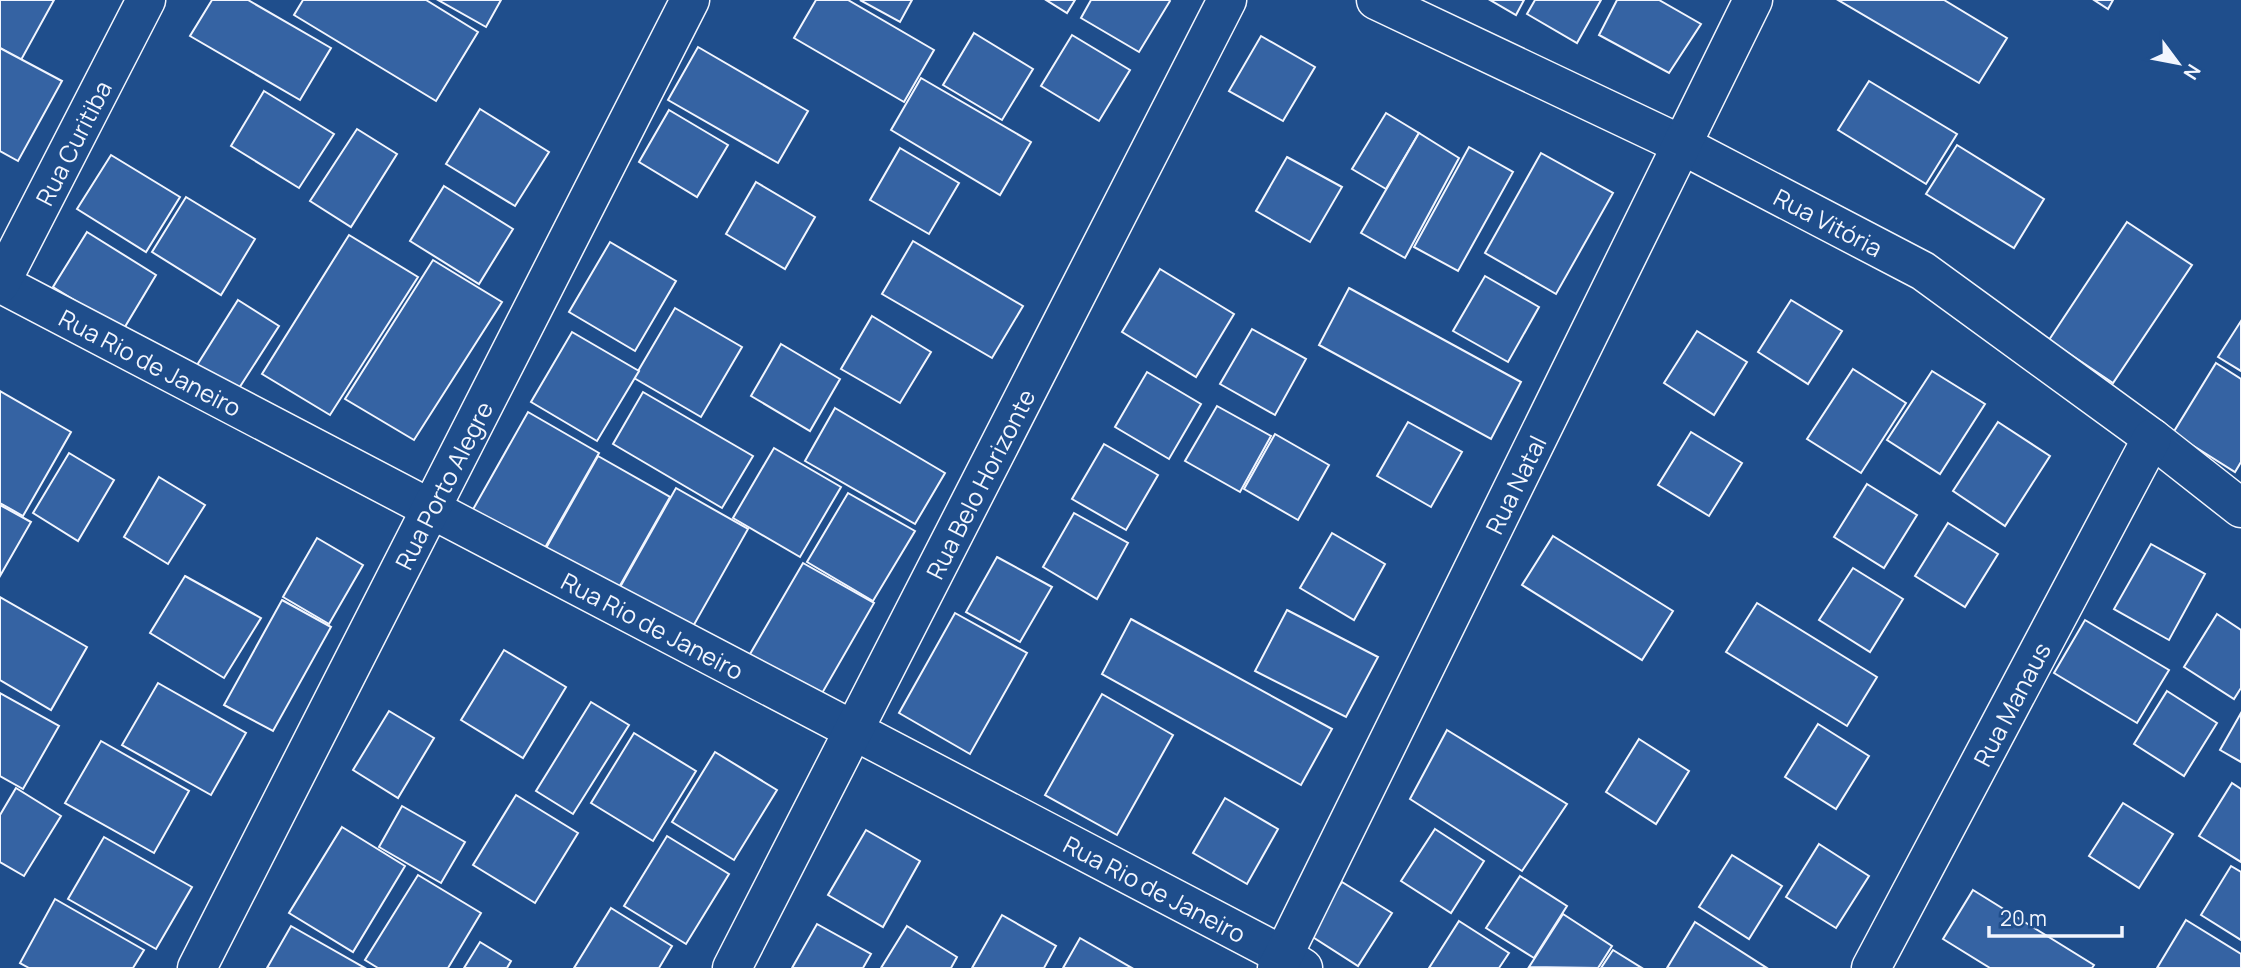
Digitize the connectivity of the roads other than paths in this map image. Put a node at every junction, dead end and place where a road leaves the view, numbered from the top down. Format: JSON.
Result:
{"nodes":[{"id":1,"x":146,"y":0,"type":"edge"},
{"id":2,"x":691,"y":0,"type":"edge"},
{"id":3,"x":1227,"y":0,"type":"edge"},
{"id":4,"x":1376,"y":0,"type":"edge"},
{"id":5,"x":1753,"y":0,"type":"edge"},
{"id":6,"x":1680,"y":144,"type":"junction"},
{"id":7,"x":0,"y":283,"type":"edge"},
{"id":8,"x":2152,"y":438,"type":"junction"},
{"id":9,"x":2241,"y":508,"type":"edge"},
{"id":10,"x":431,"y":509,"type":"junction"},
{"id":11,"x":855,"y":731,"type":"junction"},
{"id":12,"x":1288,"y":964,"type":"edge"},
{"id":13,"x":197,"y":968,"type":"edge"},
{"id":14,"x":732,"y":968,"type":"edge"},
{"id":15,"x":1871,"y":968,"type":"edge"}],
"edges":[{"from":1,"to":7,"type":"street","name":"Rua Curitiba"},
{"from":2,"to":10,"type":"street","name":"Rua Porto Alegre"},
{"from":3,"to":11,"type":"street","name":"Rua Belo Horizonte"},
{"from":4,"to":6,"type":"street","name":"Rua Vitória"},
{"from":5,"to":6,"type":"street","name":"Rua Natal"},
{"from":6,"to":8,"type":"street","name":"Rua Vitória"},
{"from":6,"to":12,"type":"street","name":"Rua Natal"},
{"from":7,"to":10,"type":"street","name":"Rua Rio de Janeiro"},
{"from":8,"to":9,"type":"street","name":"Rua Vitória"},
{"from":8,"to":15,"type":"street","name":"Rua Manaus"},
{"from":10,"to":11,"type":"street","name":"Rua Rio de Janeiro"},
{"from":10,"to":13,"type":"street","name":"Rua Porto Alegre"},
{"from":11,"to":12,"type":"street","name":"Rua Rio de Janeiro"},
{"from":11,"to":14,"type":"street","name":"Rua Belo Horizonte"}]}
